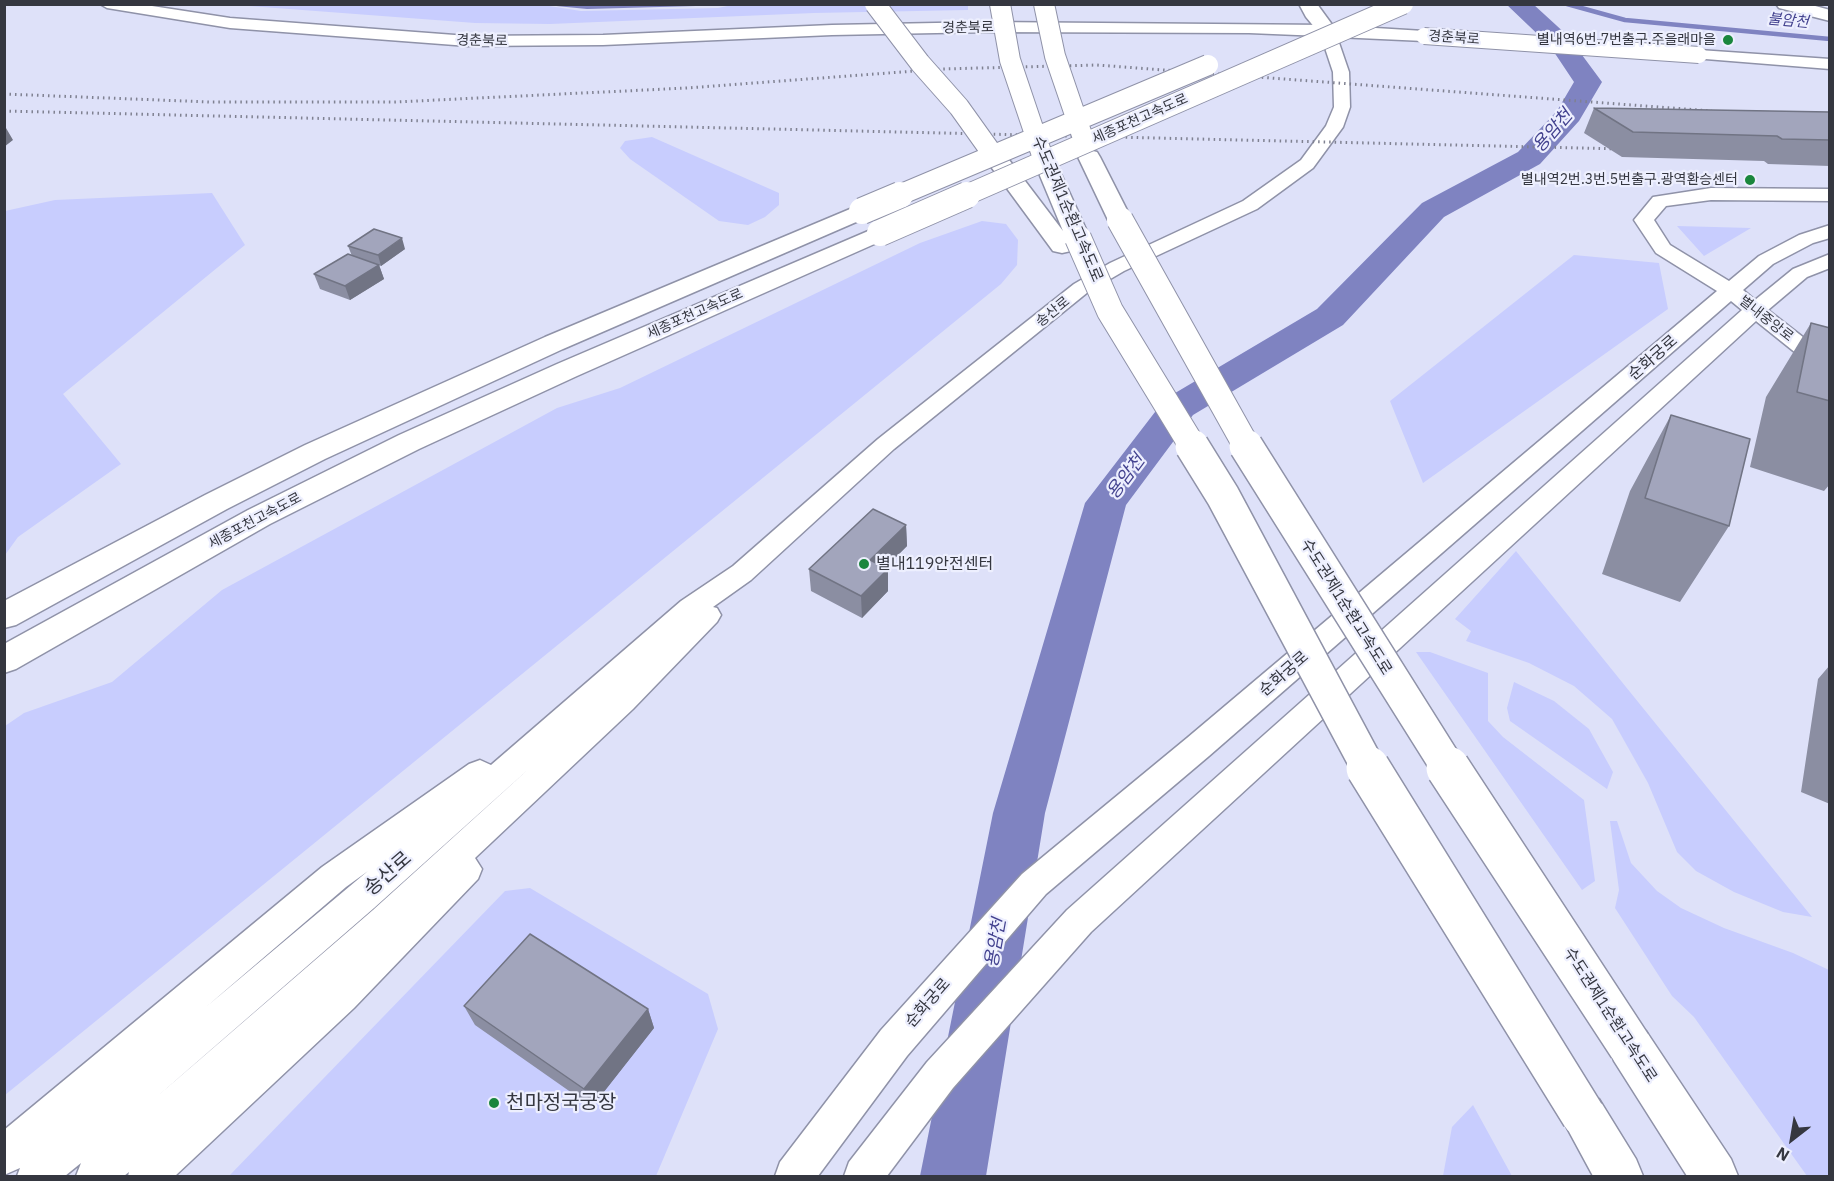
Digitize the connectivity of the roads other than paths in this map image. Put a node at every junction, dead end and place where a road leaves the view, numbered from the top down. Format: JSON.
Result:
{"nodes":[{"id":1,"x":107,"y":4,"type":"edge"},
{"id":2,"x":875,"y":4,"type":"edge"},
{"id":3,"x":1000,"y":4,"type":"edge"},
{"id":4,"x":1044,"y":4,"type":"edge"},
{"id":5,"x":1308,"y":4,"type":"edge"},
{"id":6,"x":1403,"y":4,"type":"edge"},
{"id":7,"x":1785,"y":4,"type":"edge"},
{"id":8,"x":1825,"y":4,"type":"edge"},
{"id":9,"x":1830,"y":6,"type":"edge"},
{"id":10,"x":1335,"y":7,"type":"edge"},
{"id":11,"x":1830,"y":16,"type":"edge"},
{"id":12,"x":1327,"y":30,"type":"junction"},
{"id":13,"x":1253,"y":46,"type":"dead end"},
{"id":14,"x":1232,"y":55,"type":"dead end"},
{"id":15,"x":1830,"y":64,"type":"edge"},
{"id":16,"x":1830,"y":195,"type":"edge"},
{"id":17,"x":871,"y":222,"type":"junction"},
{"id":18,"x":1830,"y":231,"type":"edge"},
{"id":19,"x":1070,"y":242,"type":"junction"},
{"id":20,"x":1830,"y":260,"type":"edge"},
{"id":21,"x":1731,"y":291,"type":"junction"},
{"id":22,"x":1755,"y":310,"type":"junction"},
{"id":23,"x":1830,"y":369,"type":"edge"},
{"id":24,"x":4,"y":616,"type":"edge"},
{"id":25,"x":4,"y":660,"type":"edge"},
{"id":26,"x":613,"y":693,"type":"junction"},
{"id":27,"x":4,"y":1156,"type":"edge"},
{"id":28,"x":36,"y":1176,"type":"edge"},
{"id":29,"x":95,"y":1176,"type":"edge"},
{"id":30,"x":147,"y":1176,"type":"edge"},
{"id":31,"x":794,"y":1176,"type":"edge"},
{"id":32,"x":863,"y":1176,"type":"edge"},
{"id":33,"x":1619,"y":1176,"type":"edge"},
{"id":34,"x":1714,"y":1176,"type":"edge"}],
"edges":[{"from":1,"to":12,"type":"street","name":"경춘북로"},
{"from":2,"to":19,"type":"highway","bridge":true},
{"from":3,"to":19,"type":"highway","name":"수도권제1순환고속도로","bridge":true},
{"from":4,"to":34,"type":"highway","name":"수도권제1순환고속도로","bridge":true},
{"from":5,"to":12,"type":"highway"},
{"from":6,"to":17,"type":"highway","name":"세종포천고속도로","bridge":true},
{"from":7,"to":11,"type":"highway"},
{"from":8,"to":9,"type":"highway"},
{"from":10,"to":12,"type":"highway"},
{"from":10,"to":13,"type":"highway"},
{"from":12,"to":15,"type":"street","name":"경춘북로","bridge":true},
{"from":12,"to":26,"type":"street","name":"송산로"},
{"from":14,"to":17,"type":"highway","name":"세종포천고속도로","bridge":true},
{"from":16,"to":21,"type":"street","name":"별내중앙로"},
{"from":17,"to":24,"type":"highway","name":"세종포천고속도로"},
{"from":17,"to":25,"type":"highway","name":"세종포천고속도로"},
{"from":18,"to":21,"type":"street","name":"순화궁로"},
{"from":19,"to":33,"type":"highway","bridge":true},
{"from":20,"to":22,"type":"street","name":"순화궁로"},
{"from":21,"to":22,"type":"street","name":"별내중앙로"},
{"from":21,"to":31,"type":"street","name":"순화궁로"},
{"from":22,"to":23,"type":"street","name":"별내중앙로"},
{"from":22,"to":32,"type":"street","name":"순화궁로"},
{"from":26,"to":27,"type":"street"},
{"from":26,"to":28,"type":"street","name":"송산로"},
{"from":26,"to":29,"type":"street","name":"송산로"},
{"from":26,"to":30,"type":"street"}]}
